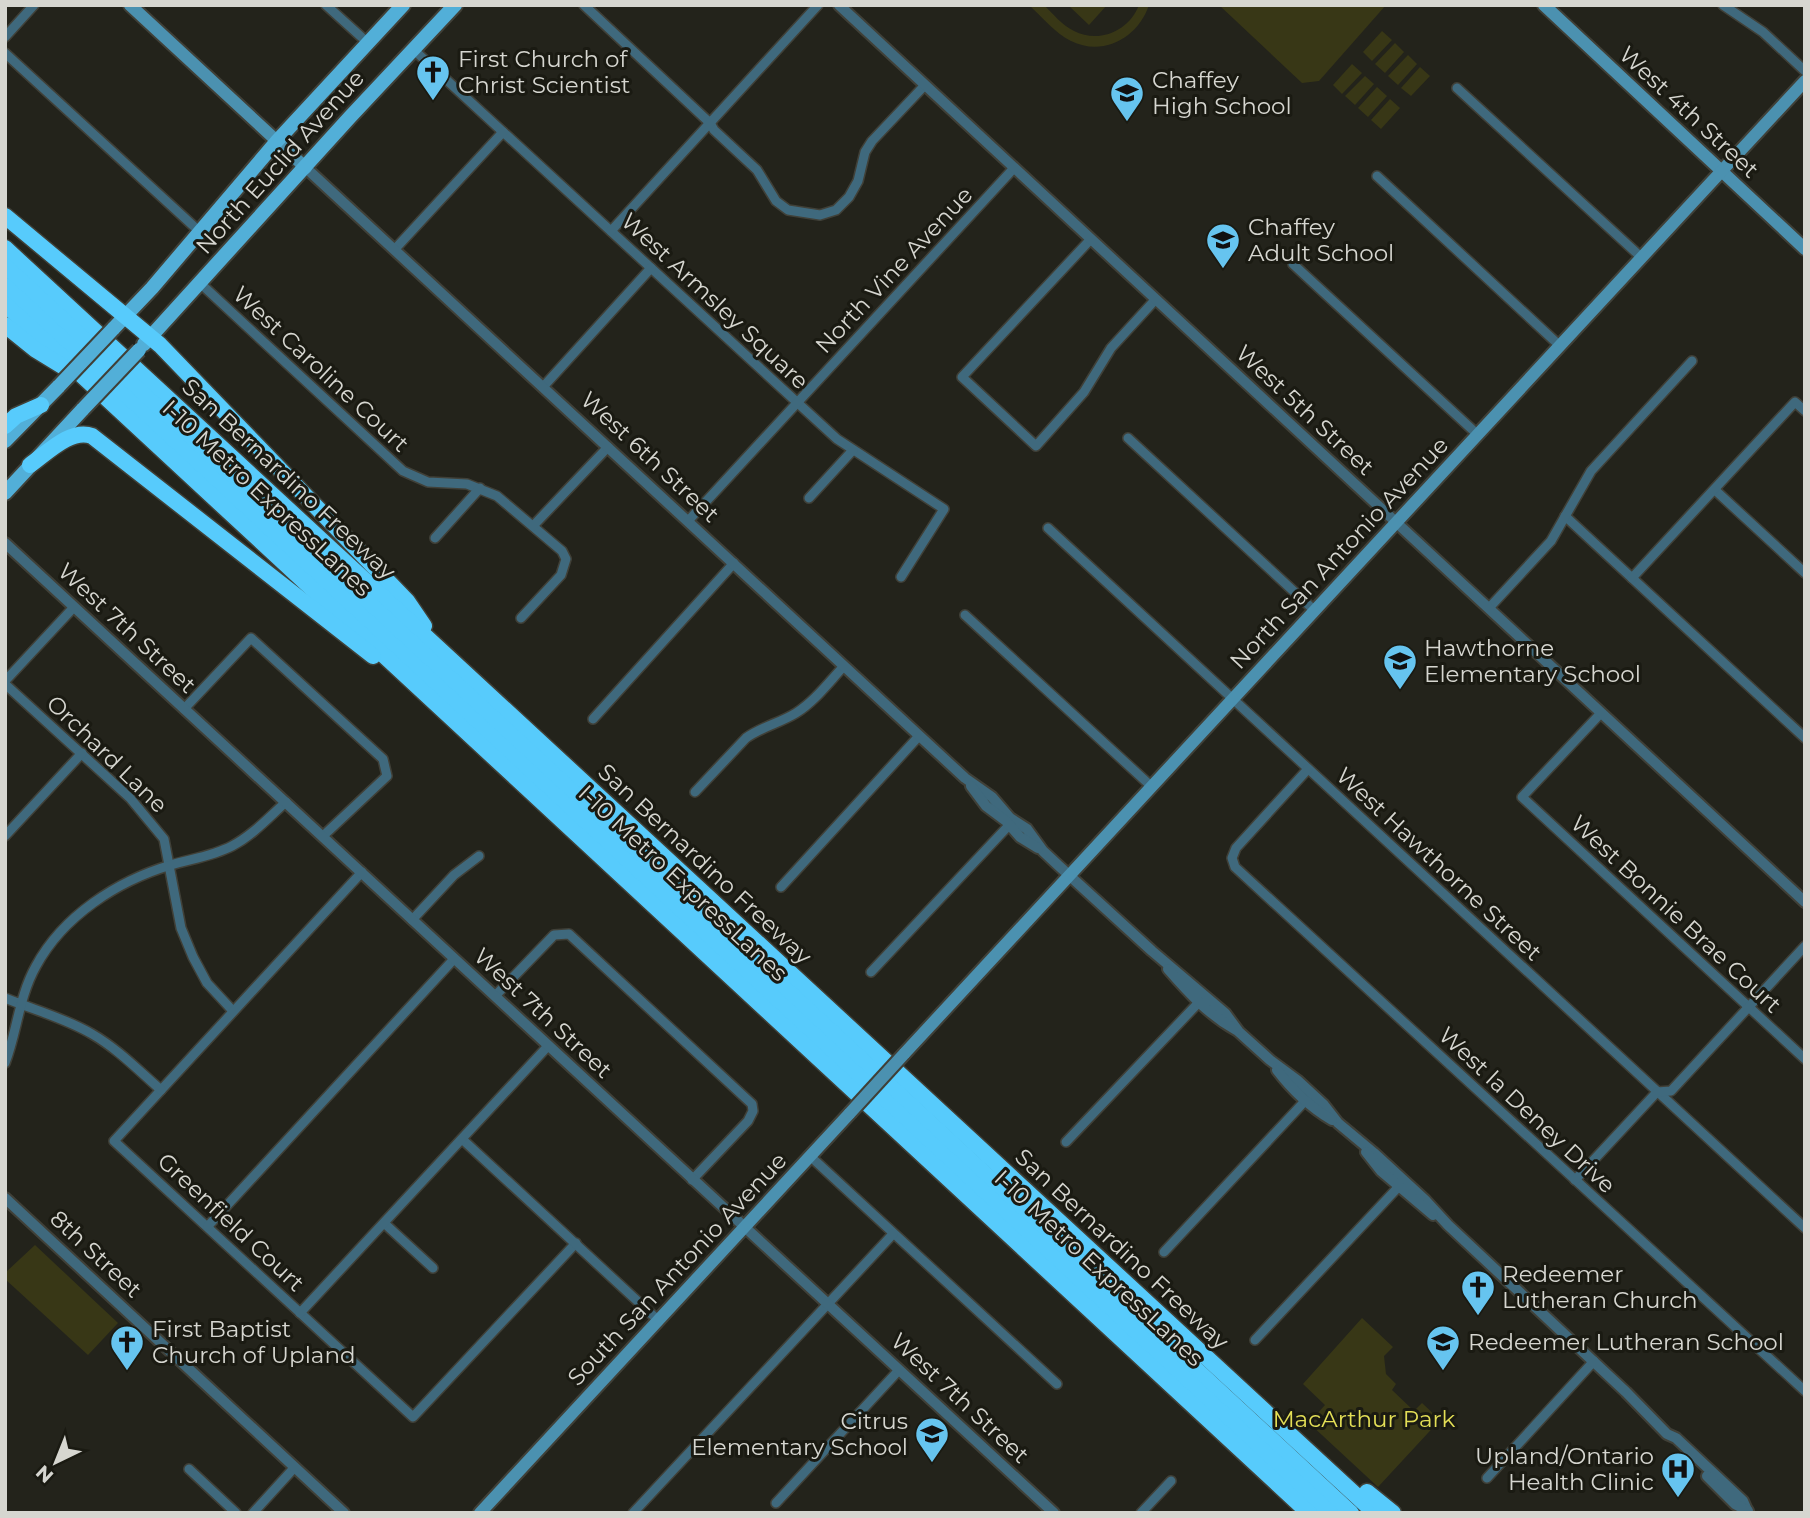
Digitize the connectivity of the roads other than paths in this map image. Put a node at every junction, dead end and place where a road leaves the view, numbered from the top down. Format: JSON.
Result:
{"nodes":[{"id":1,"x":34,"y":5,"type":"edge"},
{"id":2,"x":130,"y":5,"type":"edge"},
{"id":3,"x":326,"y":5,"type":"edge"},
{"id":4,"x":403,"y":5,"type":"edge"},
{"id":5,"x":455,"y":5,"type":"edge"},
{"id":6,"x":583,"y":5,"type":"edge"},
{"id":7,"x":818,"y":5,"type":"edge"},
{"id":8,"x":839,"y":5,"type":"edge"},
{"id":9,"x":1544,"y":5,"type":"edge"},
{"id":10,"x":1723,"y":5,"type":"edge"},
{"id":11,"x":5,"y":37,"type":"edge"},
{"id":12,"x":368,"y":43,"type":"junction"},
{"id":13,"x":414,"y":50,"type":"junction"},
{"id":14,"x":5,"y":53,"type":"edge"},
{"id":15,"x":1805,"y":71,"type":"edge"},
{"id":16,"x":1805,"y":80,"type":"edge"},
{"id":17,"x":925,"y":85,"type":"junction"},
{"id":18,"x":1457,"y":88,"type":"dead end"},
{"id":19,"x":710,"y":123,"type":"junction"},
{"id":20,"x":503,"y":132,"type":"junction"},
{"id":21,"x":277,"y":141,"type":"junction"},
{"id":22,"x":306,"y":168,"type":"junction"},
{"id":23,"x":1014,"y":169,"type":"junction"},
{"id":24,"x":1722,"y":171,"type":"junction"},
{"id":25,"x":1377,"y":176,"type":"dead end"},
{"id":26,"x":5,"y":216,"type":"edge"},
{"id":27,"x":611,"y":231,"type":"junction"},
{"id":28,"x":200,"y":232,"type":"junction"},
{"id":29,"x":1090,"y":240,"type":"junction"},
{"id":30,"x":5,"y":248,"type":"edge"},
{"id":31,"x":1805,"y":248,"type":"edge"},
{"id":32,"x":395,"y":249,"type":"junction"},
{"id":33,"x":1641,"y":257,"type":"junction"},
{"id":34,"x":1293,"y":264,"type":"dead end"},
{"id":35,"x":5,"y":266,"type":"edge"},
{"id":36,"x":651,"y":268,"type":"junction"},
{"id":37,"x":200,"y":283,"type":"junction"},
{"id":38,"x":5,"y":286,"type":"edge"},
{"id":39,"x":1156,"y":300,"type":"junction"},
{"id":40,"x":5,"y":304,"type":"edge"},
{"id":41,"x":127,"y":315,"type":"junction"},
{"id":42,"x":5,"y":325,"type":"edge"},
{"id":43,"x":151,"y":336,"type":"junction"},
{"id":44,"x":1559,"y":345,"type":"junction"},
{"id":45,"x":1692,"y":361,"type":"dead end"},
{"id":46,"x":93,"y":384,"type":"junction"},
{"id":47,"x":543,"y":387,"type":"junction"},
{"id":48,"x":798,"y":403,"type":"junction"},
{"id":49,"x":41,"y":405,"type":"junction"},
{"id":50,"x":1805,"y":411,"type":"edge"},
{"id":51,"x":5,"y":426,"type":"edge"},
{"id":52,"x":1477,"y":434,"type":"junction"},
{"id":53,"x":1128,"y":438,"type":"dead end"},
{"id":54,"x":5,"y":441,"type":"edge"},
{"id":55,"x":608,"y":447,"type":"junction"},
{"id":56,"x":853,"y":450,"type":"junction"},
{"id":57,"x":30,"y":465,"type":"junction"},
{"id":58,"x":480,"y":488,"type":"junction"},
{"id":59,"x":1715,"y":490,"type":"junction"},
{"id":60,"x":5,"y":493,"type":"edge"},
{"id":61,"x":809,"y":498,"type":"dead end"},
{"id":62,"x":1564,"y":516,"type":"junction"},
{"id":63,"x":688,"y":521,"type":"junction"},
{"id":64,"x":1396,"y":523,"type":"junction"},
{"id":65,"x":533,"y":526,"type":"junction"},
{"id":66,"x":1048,"y":528,"type":"dead end"},
{"id":67,"x":435,"y":538,"type":"dead end"},
{"id":68,"x":5,"y":543,"type":"edge"},
{"id":69,"x":734,"y":564,"type":"junction"},
{"id":70,"x":1805,"y":573,"type":"edge"},
{"id":71,"x":901,"y":577,"type":"dead end"},
{"id":72,"x":1632,"y":578,"type":"junction"},
{"id":73,"x":74,"y":607,"type":"junction"},
{"id":74,"x":1489,"y":608,"type":"junction"},
{"id":75,"x":1314,"y":610,"type":"junction"},
{"id":76,"x":965,"y":615,"type":"dead end"},
{"id":77,"x":521,"y":618,"type":"dead end"},
{"id":78,"x":441,"y":651,"type":"junction"},
{"id":79,"x":844,"y":666,"type":"junction"},
{"id":80,"x":5,"y":682,"type":"edge"},
{"id":81,"x":1232,"y":699,"type":"junction"},
{"id":82,"x":438,"y":703,"type":"junction"},
{"id":83,"x":184,"y":709,"type":"junction"},
{"id":84,"x":1601,"y":713,"type":"junction"},
{"id":85,"x":593,"y":719,"type":"dead end"},
{"id":86,"x":919,"y":736,"type":"junction"},
{"id":87,"x":1805,"y":738,"type":"edge"},
{"id":88,"x":82,"y":753,"type":"junction"},
{"id":89,"x":1308,"y":769,"type":"junction"},
{"id":90,"x":1151,"y":786,"type":"junction"},
{"id":91,"x":695,"y":792,"type":"dead end"},
{"id":92,"x":286,"y":802,"type":"junction"},
{"id":93,"x":1011,"y":822,"type":"junction"},
{"id":94,"x":5,"y":836,"type":"edge"},
{"id":95,"x":323,"y":836,"type":"junction"},
{"id":96,"x":479,"y":856,"type":"dead end"},
{"id":97,"x":170,"y":865,"type":"junction"},
{"id":98,"x":362,"y":872,"type":"junction"},
{"id":99,"x":1069,"y":875,"type":"junction"},
{"id":100,"x":781,"y":887,"type":"dead end"},
{"id":101,"x":1805,"y":902,"type":"edge"},
{"id":102,"x":412,"y":920,"type":"junction"},
{"id":103,"x":1805,"y":946,"type":"edge"},
{"id":104,"x":454,"y":959,"type":"junction"},
{"id":105,"x":871,"y":972,"type":"dead end"},
{"id":106,"x":495,"y":996,"type":"junction"},
{"id":107,"x":5,"y":998,"type":"edge"},
{"id":108,"x":1202,"y":998,"type":"junction"},
{"id":109,"x":22,"y":1005,"type":"junction"},
{"id":110,"x":1748,"y":1007,"type":"junction"},
{"id":111,"x":233,"y":1011,"type":"junction"},
{"id":112,"x":548,"y":1046,"type":"junction"},
{"id":113,"x":904,"y":1054,"type":"joint"},
{"id":114,"x":1805,"y":1059,"type":"edge"},
{"id":115,"x":1270,"y":1060,"type":"junction"},
{"id":116,"x":5,"y":1063,"type":"edge"},
{"id":117,"x":161,"y":1090,"type":"junction"},
{"id":118,"x":1657,"y":1092,"type":"junction"},
{"id":119,"x":1305,"y":1101,"type":"junction"},
{"id":120,"x":1338,"y":1123,"type":"junction"},
{"id":121,"x":461,"y":1139,"type":"junction"},
{"id":122,"x":1066,"y":1142,"type":"dead end"},
{"id":123,"x":810,"y":1156,"type":"junction"},
{"id":124,"x":692,"y":1180,"type":"junction"},
{"id":125,"x":1575,"y":1180,"type":"junction"},
{"id":126,"x":1402,"y":1184,"type":"junction"},
{"id":127,"x":5,"y":1198,"type":"edge"},
{"id":128,"x":384,"y":1223,"type":"junction"},
{"id":129,"x":208,"y":1226,"type":"junction"},
{"id":130,"x":745,"y":1228,"type":"junction"},
{"id":131,"x":1805,"y":1228,"type":"edge"},
{"id":132,"x":893,"y":1234,"type":"junction"},
{"id":133,"x":576,"y":1243,"type":"junction"},
{"id":134,"x":1164,"y":1252,"type":"dead end"},
{"id":135,"x":433,"y":1268,"type":"dead end"},
{"id":136,"x":827,"y":1304,"type":"junction"},
{"id":137,"x":300,"y":1313,"type":"junction"},
{"id":138,"x":659,"y":1321,"type":"junction"},
{"id":139,"x":1255,"y":1340,"type":"dead end"},
{"id":140,"x":1594,"y":1361,"type":"junction"},
{"id":141,"x":899,"y":1370,"type":"junction"},
{"id":142,"x":1057,"y":1384,"type":"dead end"},
{"id":143,"x":1805,"y":1391,"type":"edge"},
{"id":144,"x":1198,"y":1409,"type":"junction"},
{"id":145,"x":1279,"y":1423,"type":"junction"},
{"id":146,"x":294,"y":1468,"type":"junction"},
{"id":147,"x":189,"y":1469,"type":"dead end"},
{"id":148,"x":1487,"y":1478,"type":"dead end"},
{"id":149,"x":1171,"y":1481,"type":"dead end"},
{"id":150,"x":776,"y":1503,"type":"dead end"},
{"id":151,"x":1322,"y":1511,"type":"edge"},
{"id":152,"x":1749,"y":1511,"type":"edge"},
{"id":153,"x":236,"y":1513,"type":"edge"},
{"id":154,"x":253,"y":1513,"type":"edge"},
{"id":155,"x":344,"y":1513,"type":"edge"},
{"id":156,"x":480,"y":1513,"type":"edge"},
{"id":157,"x":633,"y":1513,"type":"edge"},
{"id":158,"x":1054,"y":1513,"type":"edge"},
{"id":159,"x":1141,"y":1513,"type":"edge"},
{"id":160,"x":1295,"y":1513,"type":"edge"},
{"id":161,"x":1351,"y":1513,"type":"edge"},
{"id":162,"x":1375,"y":1513,"type":"edge"},
{"id":163,"x":1393,"y":1513,"type":"edge"}],
"edges":[{"from":1,"to":11,"type":"street"},
{"from":2,"to":21,"type":"main road"},
{"from":3,"to":12,"type":"street"},
{"from":4,"to":12,"type":"main road","name":"North Euclid Avenue"},
{"from":5,"to":13,"type":"main road","name":"North Euclid Avenue"},
{"from":6,"to":19,"type":"street"},
{"from":7,"to":19,"type":"street"},
{"from":8,"to":17,"type":"street","name":"West 5th Street"},
{"from":9,"to":24,"type":"main road","name":"West 4th Street"},
{"from":10,"to":15,"type":"street"},
{"from":12,"to":21,"type":"main road","name":"North Euclid Avenue"},
{"from":13,"to":20,"type":"street","name":"West Armsley Square"},
{"from":13,"to":22,"type":"main road","name":"North Euclid Avenue"},
{"from":14,"to":28,"type":"street"},
{"from":16,"to":24,"type":"main road","name":"North San Antonio Avenue"},
{"from":17,"to":19,"type":"street"},
{"from":17,"to":23,"type":"street","name":"West 5th Street"},
{"from":18,"to":33,"type":"street"},
{"from":19,"to":27,"type":"street"},
{"from":20,"to":27,"type":"street","name":"West Armsley Square"},
{"from":20,"to":32,"type":"street"},
{"from":21,"to":22,"type":"main road"},
{"from":21,"to":28,"type":"main road","name":"North Euclid Avenue"},
{"from":22,"to":32,"type":"street","name":"West 6th Street"},
{"from":22,"to":37,"type":"main road","name":"North Euclid Avenue"},
{"from":23,"to":29,"type":"street","name":"West 5th Street"},
{"from":23,"to":48,"type":"street","name":"North Vine Avenue"},
{"from":24,"to":31,"type":"main road","name":"West 4th Street"},
{"from":24,"to":33,"type":"main road","name":"North San Antonio Avenue"},
{"from":25,"to":44,"type":"street"},
{"from":26,"to":41,"type":"highway"},
{"from":27,"to":36,"type":"street","name":"West Armsley Square"},
{"from":28,"to":41,"type":"main road","name":"North Euclid Avenue"},
{"from":29,"to":39,"type":"street","name":"West 5th Street"},
{"from":29,"to":39,"type":"street"},
{"from":30,"to":78,"type":"highway","name":"San Bernardino Freeway"},
{"from":32,"to":47,"type":"street","name":"West 6th Street"},
{"from":33,"to":44,"type":"main road","name":"North San Antonio Avenue"},
{"from":34,"to":52,"type":"street"},
{"from":35,"to":161,"type":"highway","name":"I-10 Metro ExpressLanes"},
{"from":36,"to":47,"type":"street"},
{"from":36,"to":48,"type":"street","name":"West Armsley Square"},
{"from":37,"to":43,"type":"main road","name":"North Euclid Avenue"},
{"from":37,"to":58,"type":"street","name":"West Caroline Court"},
{"from":38,"to":151,"type":"highway","name":"I-10 Metro ExpressLanes"},
{"from":39,"to":64,"type":"street","name":"West 5th Street"},
{"from":40,"to":46,"type":"highway"},
{"from":41,"to":43,"type":"highway"},
{"from":41,"to":49,"type":"main road","name":"North Euclid Avenue","bridge":true},
{"from":42,"to":46,"type":"highway"},
{"from":43,"to":57,"type":"main road","name":"North Euclid Avenue","bridge":true},
{"from":43,"to":78,"type":"highway"},
{"from":44,"to":52,"type":"main road","name":"North San Antonio Avenue"},
{"from":45,"to":62,"type":"street"},
{"from":46,"to":82,"type":"highway"},
{"from":47,"to":55,"type":"street","name":"West 6th Street"},
{"from":48,"to":56,"type":"street","name":"West Armsley Square"},
{"from":48,"to":63,"type":"street","name":"North Vine Avenue"},
{"from":49,"to":51,"type":"highway"},
{"from":49,"to":54,"type":"main road","name":"North Euclid Avenue"},
{"from":50,"to":59,"type":"street"},
{"from":52,"to":64,"type":"main road","name":"North San Antonio Avenue"},
{"from":53,"to":75,"type":"street"},
{"from":55,"to":63,"type":"street","name":"West 6th Street"},
{"from":55,"to":65,"type":"street"},
{"from":56,"to":61,"type":"street"},
{"from":56,"to":71,"type":"street","name":"West Armsley Square"},
{"from":57,"to":60,"type":"main road","name":"North Euclid Avenue"},
{"from":57,"to":82,"type":"highway"},
{"from":58,"to":65,"type":"street","name":"West Caroline Court"},
{"from":58,"to":67,"type":"street"},
{"from":59,"to":70,"type":"street"},
{"from":59,"to":72,"type":"street"},
{"from":62,"to":72,"type":"street"},
{"from":62,"to":74,"type":"street"},
{"from":63,"to":69,"type":"street","name":"West 6th Street"},
{"from":64,"to":74,"type":"street","name":"West 5th Street"},
{"from":64,"to":75,"type":"main road","name":"North San Antonio Avenue"},
{"from":65,"to":77,"type":"street","name":"West Caroline Court"},
{"from":66,"to":81,"type":"street","name":"West Hawthorne Street"},
{"from":68,"to":73,"type":"street","name":"West 7th Street"},
{"from":69,"to":79,"type":"street","name":"West 6th Street"},
{"from":69,"to":85,"type":"street"},
{"from":72,"to":87,"type":"street"},
{"from":73,"to":80,"type":"street"},
{"from":73,"to":83,"type":"street","name":"West 7th Street"},
{"from":74,"to":84,"type":"street","name":"West 5th Street"},
{"from":75,"to":81,"type":"main road","name":"North San Antonio Avenue"},
{"from":76,"to":90,"type":"street"},
{"from":78,"to":145,"type":"highway","name":"San Bernardino Freeway"},
{"from":79,"to":86,"type":"street","name":"West 6th Street"},
{"from":79,"to":91,"type":"street"},
{"from":80,"to":88,"type":"street","name":"Orchard Lane"},
{"from":81,"to":89,"type":"street","name":"West Hawthorne Street"},
{"from":81,"to":90,"type":"main road","name":"North San Antonio Avenue"},
{"from":82,"to":144,"type":"highway"},
{"from":83,"to":92,"type":"street","name":"West 7th Street"},
{"from":83,"to":95,"type":"street"},
{"from":84,"to":101,"type":"street","name":"West 5th Street"},
{"from":84,"to":110,"type":"street","name":"West Bonnie Brae Court"},
{"from":86,"to":93,"type":"street","name":"West 6th Street"},
{"from":86,"to":100,"type":"street"},
{"from":88,"to":94,"type":"street"},
{"from":88,"to":97,"type":"street","name":"Orchard Lane"},
{"from":89,"to":118,"type":"street","name":"West Hawthorne Street"},
{"from":89,"to":125,"type":"street","name":"West la Deney Drive"},
{"from":90,"to":99,"type":"main road","name":"North San Antonio Avenue"},
{"from":92,"to":95,"type":"street","name":"West 7th Street"},
{"from":92,"to":97,"type":"street"},
{"from":93,"to":99,"type":"street","name":"West 6th Street"},
{"from":93,"to":105,"type":"street"},
{"from":95,"to":98,"type":"street","name":"West 7th Street"},
{"from":96,"to":102,"type":"street"},
{"from":97,"to":109,"type":"street"},
{"from":97,"to":111,"type":"street","name":"Orchard Lane"},
{"from":98,"to":102,"type":"street","name":"West 7th Street"},
{"from":98,"to":111,"type":"street"},
{"from":99,"to":108,"type":"street","name":"West 6th Street"},
{"from":99,"to":113,"type":"main road","name":"North San Antonio Avenue"},
{"from":102,"to":104,"type":"street","name":"West 7th Street"},
{"from":103,"to":110,"type":"street"},
{"from":104,"to":106,"type":"street","name":"West 7th Street"},
{"from":104,"to":129,"type":"street"},
{"from":106,"to":112,"type":"street","name":"West 7th Street"},
{"from":106,"to":124,"type":"street"},
{"from":107,"to":109,"type":"street"},
{"from":108,"to":115,"type":"street","name":"West 6th Street"},
{"from":108,"to":122,"type":"street"},
{"from":109,"to":116,"type":"street"},
{"from":109,"to":117,"type":"street"},
{"from":110,"to":114,"type":"street","name":"West Bonnie Brae Court"},
{"from":110,"to":118,"type":"street"},
{"from":111,"to":117,"type":"street"},
{"from":112,"to":121,"type":"street"},
{"from":112,"to":124,"type":"street","name":"West 7th Street"},
{"from":113,"to":123,"type":"main road","name":"South San Antonio Avenue","bridge":true},
{"from":115,"to":119,"type":"street","name":"West 6th Street"},
{"from":115,"to":120,"type":"street","name":"West 6th Street"},
{"from":117,"to":129,"type":"street","name":"Greenfield Court"},
{"from":118,"to":125,"type":"street"},
{"from":118,"to":131,"type":"street","name":"West Hawthorne Street"},
{"from":119,"to":120,"type":"street","name":"West 6th Street"},
{"from":119,"to":134,"type":"street"},
{"from":120,"to":126,"type":"street","name":"West 6th Street"},
{"from":121,"to":128,"type":"street"},
{"from":121,"to":133,"type":"street"},
{"from":123,"to":130,"type":"main road","name":"South San Antonio Avenue"},
{"from":123,"to":132,"type":"street"},
{"from":124,"to":130,"type":"street","name":"West 7th Street"},
{"from":125,"to":143,"type":"street","name":"West la Deney Drive"},
{"from":126,"to":139,"type":"street"},
{"from":126,"to":140,"type":"street","name":"West 6th Street"},
{"from":127,"to":146,"type":"street","name":"8th Street"},
{"from":128,"to":135,"type":"street"},
{"from":128,"to":137,"type":"street"},
{"from":129,"to":137,"type":"street","name":"Greenfield Court"},
{"from":130,"to":136,"type":"street","name":"West 7th Street"},
{"from":130,"to":138,"type":"main road","name":"South San Antonio Avenue"},
{"from":132,"to":136,"type":"street"},
{"from":132,"to":142,"type":"street"},
{"from":133,"to":137,"type":"street","name":"Greenfield Court"},
{"from":133,"to":138,"type":"street"},
{"from":136,"to":141,"type":"street","name":"West 7th Street"},
{"from":136,"to":157,"type":"street"},
{"from":138,"to":156,"type":"main road","name":"South San Antonio Avenue"},
{"from":140,"to":148,"type":"street"},
{"from":140,"to":152,"type":"street","name":"West 6th Street"},
{"from":141,"to":150,"type":"street"},
{"from":141,"to":158,"type":"street","name":"West 7th Street"},
{"from":144,"to":151,"type":"highway"},
{"from":144,"to":160,"type":"highway"},
{"from":145,"to":162,"type":"highway","name":"San Bernardino Freeway"},
{"from":145,"to":163,"type":"highway"},
{"from":146,"to":154,"type":"street"},
{"from":146,"to":155,"type":"street","name":"8th Street"},
{"from":147,"to":153,"type":"street"},
{"from":149,"to":159,"type":"street"}]}
